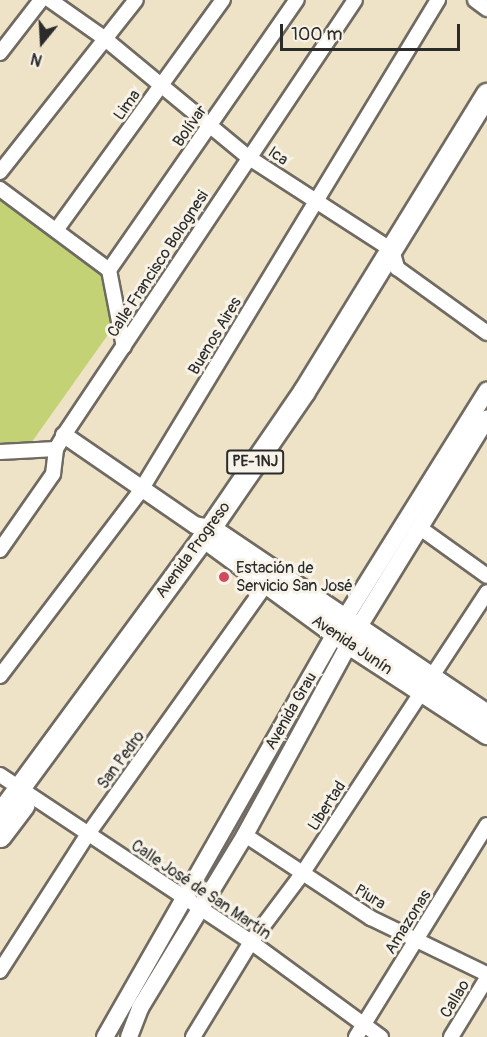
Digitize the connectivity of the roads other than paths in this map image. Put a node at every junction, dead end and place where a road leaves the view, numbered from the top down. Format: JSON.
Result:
{"nodes":[{"id":1,"x":41,"y":0,"type":"edge"},
{"id":2,"x":50,"y":0,"type":"edge"},
{"id":3,"x":136,"y":0,"type":"edge"},
{"id":4,"x":223,"y":0,"type":"edge"},
{"id":5,"x":297,"y":0,"type":"edge"},
{"id":6,"x":355,"y":0,"type":"edge"},
{"id":7,"x":438,"y":0,"type":"edge"},
{"id":8,"x":475,"y":0,"type":"edge"},
{"id":9,"x":487,"y":9,"type":"edge"},
{"id":10,"x":104,"y":38,"type":"junction"},
{"id":11,"x":0,"y":53,"type":"edge"},
{"id":12,"x":163,"y":85,"type":"junction"},
{"id":13,"x":487,"y":94,"type":"edge"},
{"id":14,"x":487,"y":122,"type":"edge"},
{"id":15,"x":211,"y":124,"type":"junction"},
{"id":16,"x":248,"y":157,"type":"junction"},
{"id":17,"x":0,"y":172,"type":"edge"},
{"id":18,"x":0,"y":189,"type":"edge"},
{"id":19,"x":316,"y":202,"type":"junction"},
{"id":20,"x":57,"y":229,"type":"junction"},
{"id":21,"x":394,"y":259,"type":"junction"},
{"id":22,"x":110,"y":270,"type":"junction"},
{"id":23,"x":487,"y":333,"type":"edge"},
{"id":24,"x":124,"y":347,"type":"junction"},
{"id":25,"x":487,"y":391,"type":"edge"},
{"id":26,"x":487,"y":418,"type":"edge"},
{"id":27,"x":60,"y":442,"type":"junction"},
{"id":28,"x":0,"y":452,"type":"edge"},
{"id":29,"x":141,"y":490,"type":"junction"},
{"id":30,"x":420,"y":528,"type":"junction"},
{"id":31,"x":208,"y":534,"type":"junction"},
{"id":32,"x":0,"y":550,"type":"edge"},
{"id":33,"x":487,"y":576,"type":"edge"},
{"id":34,"x":270,"y":578,"type":"junction"},
{"id":35,"x":487,"y":592,"type":"edge"},
{"id":36,"x":346,"y":632,"type":"junction"},
{"id":37,"x":0,"y":676,"type":"edge"},
{"id":38,"x":427,"y":685,"type":"junction"},
{"id":39,"x":487,"y":714,"type":"edge"},
{"id":40,"x":487,"y":734,"type":"edge"},
{"id":41,"x":0,"y":774,"type":"edge"},
{"id":42,"x":25,"y":791,"type":"junction"},
{"id":43,"x":0,"y":814,"type":"edge"},
{"id":44,"x":487,"y":825,"type":"edge"},
{"id":45,"x":88,"y":834,"type":"junction"},
{"id":46,"x":245,"y":835,"type":"junction"},
{"id":47,"x":0,"y":836,"type":"edge"},
{"id":48,"x":302,"y":874,"type":"junction"},
{"id":49,"x":185,"y":898,"type":"junction"},
{"id":50,"x":202,"y":909,"type":"junction"},
{"id":51,"x":416,"y":941,"type":"junction"},
{"id":52,"x":251,"y":942,"type":"junction"},
{"id":53,"x":0,"y":971,"type":"edge"},
{"id":54,"x":487,"y":976,"type":"edge"},
{"id":55,"x":359,"y":1031,"type":"edge"},
{"id":56,"x":105,"y":1037,"type":"edge"},
{"id":57,"x":129,"y":1037,"type":"edge"},
{"id":58,"x":193,"y":1037,"type":"edge"},
{"id":59,"x":381,"y":1037,"type":"edge"},
{"id":60,"x":451,"y":1037,"type":"edge"}],
"edges":[{"from":1,"to":11,"type":"street"},
{"from":2,"to":10,"type":"street","name":"Ica"},
{"from":3,"to":10,"type":"street"},
{"from":4,"to":12,"type":"street","name":"Lima"},
{"from":5,"to":15,"type":"street","name":"Bolívar"},
{"from":6,"to":16,"type":"street","name":"Calle Francisco Bolognesi"},
{"from":7,"to":19,"type":"street","name":"Buenos Aires"},
{"from":8,"to":9,"type":"street"},
{"from":10,"to":12,"type":"street","name":"Ica"},
{"from":10,"to":17,"type":"street"},
{"from":12,"to":15,"type":"street","name":"Ica"},
{"from":12,"to":20,"type":"street","name":"Lima"},
{"from":13,"to":21,"type":"main road","name":"Avenida Progreso","number":"PE-1NJ"},
{"from":14,"to":21,"type":"main road","name":"Avenida Progreso","number":"PE-1NJ"},
{"from":15,"to":16,"type":"street","name":"Ica"},
{"from":15,"to":22,"type":"street","name":"Bolívar"},
{"from":16,"to":19,"type":"street","name":"Ica"},
{"from":16,"to":24,"type":"street","name":"Calle Francisco Bolognesi"},
{"from":18,"to":20,"type":"street"},
{"from":19,"to":21,"type":"street","name":"Ica"},
{"from":19,"to":29,"type":"street","name":"Buenos Aires"},
{"from":20,"to":22,"type":"street"},
{"from":21,"to":23,"type":"street","name":"Ica"},
{"from":21,"to":31,"type":"main road","name":"Avenida Progreso","number":"PE-1NJ"},
{"from":22,"to":24,"type":"street"},
{"from":24,"to":27,"type":"street","name":"Calle Francisco Bolognesi"},
{"from":25,"to":36,"type":"street","name":"Avenida Grau"},
{"from":26,"to":30,"type":"street","name":"Avenida Grau"},
{"from":27,"to":28,"type":"street"},
{"from":27,"to":29,"type":"street","name":"Avenida Junín"},
{"from":27,"to":32,"type":"street","name":"Calle Francisco Bolognesi"},
{"from":29,"to":31,"type":"street","name":"Avenida Junín"},
{"from":29,"to":37,"type":"street","name":"Buenos Aires"},
{"from":30,"to":33,"type":"street"},
{"from":30,"to":36,"type":"street","name":"Avenida Grau"},
{"from":31,"to":34,"type":"main road","name":"Avenida Junín"},
{"from":31,"to":42,"type":"main road","name":"Avenida Progreso","number":"PE-1NJ"},
{"from":34,"to":36,"type":"main road","name":"Avenida Junín"},
{"from":34,"to":45,"type":"street","name":"San Pedro"},
{"from":35,"to":38,"type":"street","name":"Libertad"},
{"from":36,"to":38,"type":"main road","name":"Avenida Junín"},
{"from":36,"to":46,"type":"street","name":"Avenida Grau"},
{"from":36,"to":49,"type":"street","name":"Avenida Grau"},
{"from":38,"to":39,"type":"main road","name":"Avenida Junín"},
{"from":38,"to":40,"type":"main road","name":"Avenida Junín"},
{"from":38,"to":48,"type":"street","name":"Libertad"},
{"from":41,"to":42,"type":"street","name":"Calle José de San Martín"},
{"from":42,"to":43,"type":"main road","name":"Avenida Progreso","number":"PE-1NJ"},
{"from":42,"to":45,"type":"street","name":"Calle José de San Martín"},
{"from":42,"to":47,"type":"main road","name":"Avenida Progreso","number":"PE-1NJ"},
{"from":44,"to":51,"type":"street","name":"Amazonas"},
{"from":45,"to":49,"type":"street","name":"Calle José de San Martín"},
{"from":45,"to":53,"type":"street","name":"San Pedro"},
{"from":46,"to":48,"type":"street","name":"Piura"},
{"from":46,"to":50,"type":"street","name":"Avenida Grau"},
{"from":48,"to":51,"type":"street","name":"Piura"},
{"from":48,"to":52,"type":"street","name":"Libertad"},
{"from":49,"to":50,"type":"street","name":"Calle José de San Martín"},
{"from":49,"to":56,"type":"street","name":"Avenida Grau"},
{"from":50,"to":52,"type":"street","name":"Calle José de San Martín"},
{"from":50,"to":57,"type":"street","name":"Avenida Grau"},
{"from":51,"to":54,"type":"street","name":"Piura"},
{"from":51,"to":55,"type":"street","name":"Amazonas"},
{"from":52,"to":55,"type":"street","name":"Calle José de San Martín"},
{"from":52,"to":58,"type":"street","name":"Libertad"},
{"from":54,"to":60,"type":"street","name":"Callao"},
{"from":55,"to":59,"type":"street","name":"Calle José de San Martín"}]}
